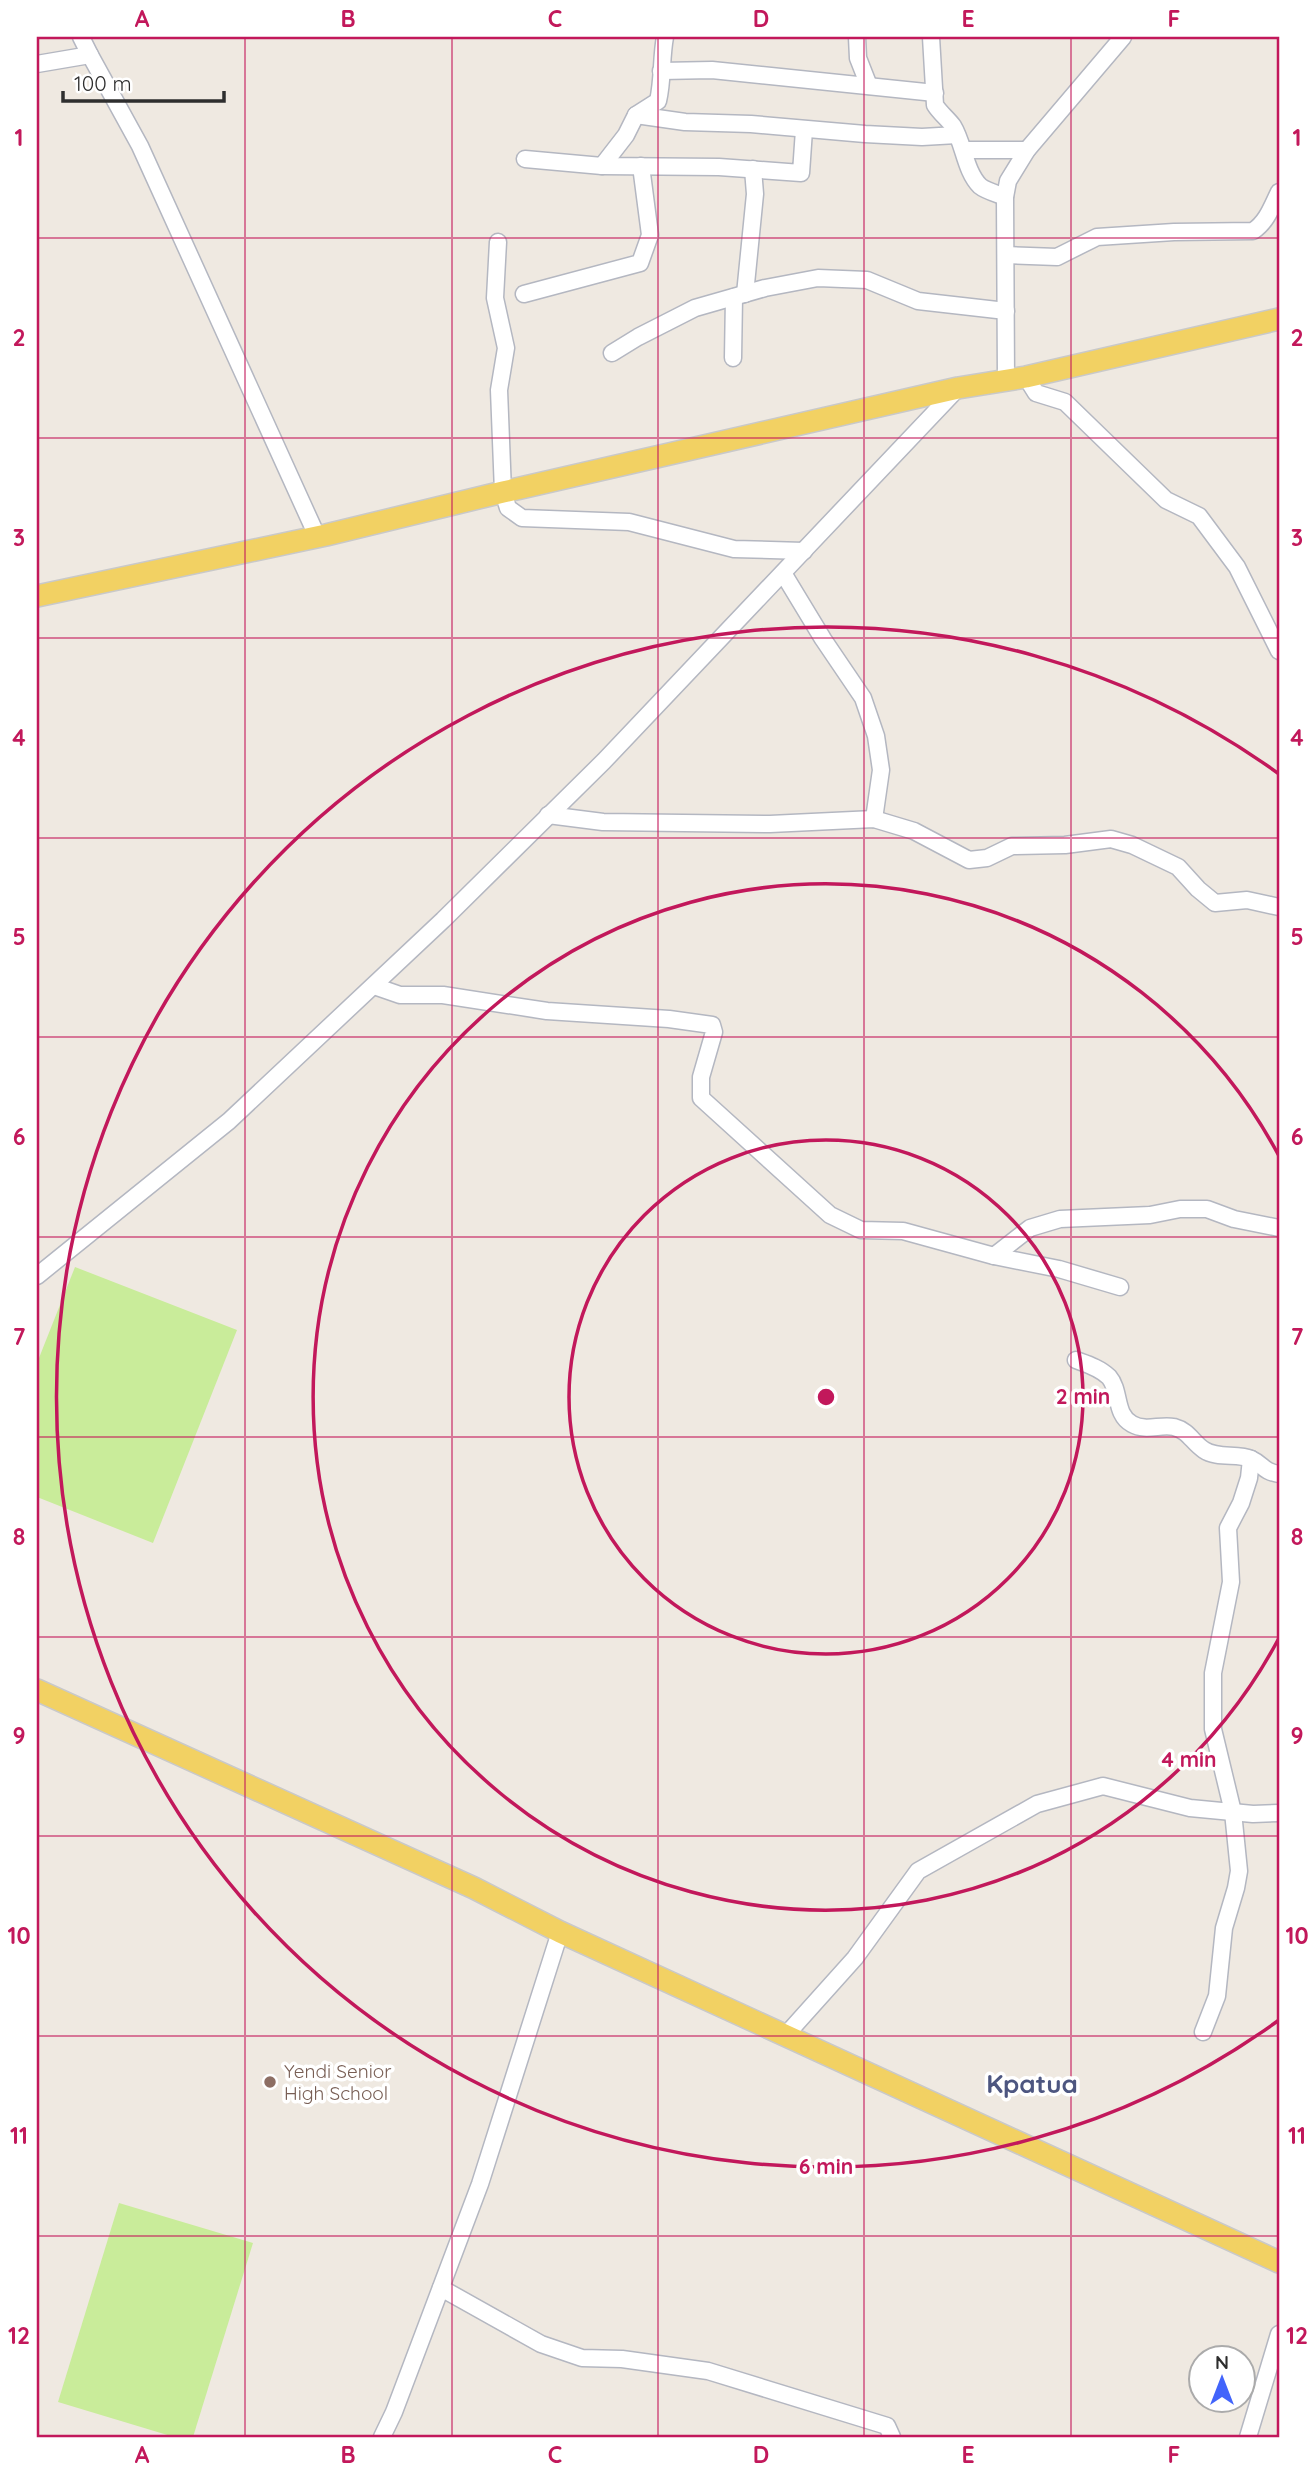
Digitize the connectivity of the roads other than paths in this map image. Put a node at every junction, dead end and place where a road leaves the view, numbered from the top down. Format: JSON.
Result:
{"nodes":[{"id":1,"x":82,"y":37,"type":"edge"},
{"id":2,"x":665,"y":37,"type":"edge"},
{"id":3,"x":857,"y":37,"type":"edge"},
{"id":4,"x":931,"y":37,"type":"edge"},
{"id":5,"x":1123,"y":37,"type":"edge"},
{"id":6,"x":90,"y":55,"type":"junction"},
{"id":7,"x":37,"y":64,"type":"edge"},
{"id":8,"x":661,"y":71,"type":"junction"},
{"id":9,"x":869,"y":86,"type":"junction"},
{"id":10,"x":935,"y":93,"type":"junction"},
{"id":11,"x":636,"y":115,"type":"junction"},
{"id":12,"x":804,"y":130,"type":"junction"},
{"id":13,"x":961,"y":142,"type":"junction"},
{"id":14,"x":1027,"y":150,"type":"junction"},
{"id":15,"x":525,"y":159,"type":"dead end"},
{"id":16,"x":602,"y":166,"type":"junction"},
{"id":17,"x":641,"y":166,"type":"junction"},
{"id":18,"x":754,"y":169,"type":"junction"},
{"id":19,"x":1279,"y":192,"type":"edge"},
{"id":20,"x":1005,"y":197,"type":"junction"},
{"id":21,"x":498,"y":242,"type":"dead end"},
{"id":22,"x":1006,"y":255,"type":"junction"},
{"id":23,"x":524,"y":294,"type":"dead end"},
{"id":24,"x":739,"y":295,"type":"junction"},
{"id":25,"x":1006,"y":311,"type":"junction"},
{"id":26,"x":1279,"y":319,"type":"edge"},
{"id":27,"x":612,"y":353,"type":"dead end"},
{"id":28,"x":733,"y":358,"type":"dead end"},
{"id":29,"x":1016,"y":379,"type":"junction"},
{"id":30,"x":958,"y":388,"type":"junction"},
{"id":31,"x":503,"y":492,"type":"junction"},
{"id":32,"x":317,"y":536,"type":"junction"},
{"id":33,"x":804,"y":551,"type":"junction"},
{"id":34,"x":783,"y":573,"type":"junction"},
{"id":35,"x":37,"y":596,"type":"edge"},
{"id":36,"x":1279,"y":651,"type":"edge"},
{"id":37,"x":548,"y":816,"type":"junction"},
{"id":38,"x":874,"y":819,"type":"junction"},
{"id":39,"x":1279,"y":907,"type":"edge"},
{"id":40,"x":374,"y":986,"type":"junction"},
{"id":41,"x":1279,"y":1228,"type":"edge"},
{"id":42,"x":994,"y":1256,"type":"junction"},
{"id":43,"x":37,"y":1276,"type":"edge"},
{"id":44,"x":1120,"y":1287,"type":"dead end"},
{"id":45,"x":1076,"y":1360,"type":"dead end"},
{"id":46,"x":1251,"y":1459,"type":"junction"},
{"id":47,"x":1279,"y":1474,"type":"edge"},
{"id":48,"x":37,"y":1690,"type":"edge"},
{"id":49,"x":1233,"y":1812,"type":"junction"},
{"id":50,"x":1279,"y":1813,"type":"edge"},
{"id":51,"x":560,"y":1932,"type":"junction"},
{"id":52,"x":1203,"y":2032,"type":"dead end"},
{"id":53,"x":785,"y":2036,"type":"junction"},
{"id":54,"x":1279,"y":2262,"type":"edge"},
{"id":55,"x":441,"y":2288,"type":"junction"},
{"id":56,"x":1279,"y":2334,"type":"edge"},
{"id":57,"x":382,"y":2437,"type":"edge"},
{"id":58,"x":892,"y":2437,"type":"edge"},
{"id":59,"x":1248,"y":2437,"type":"edge"}],
"edges":[{"from":1,"to":6,"type":"street"},
{"from":2,"to":8,"type":"street"},
{"from":3,"to":9,"type":"street"},
{"from":4,"to":10,"type":"street"},
{"from":5,"to":14,"type":"street"},
{"from":6,"to":7,"type":"street"},
{"from":6,"to":32,"type":"street"},
{"from":8,"to":9,"type":"street"},
{"from":8,"to":11,"type":"street"},
{"from":9,"to":10,"type":"street"},
{"from":10,"to":13,"type":"street"},
{"from":11,"to":12,"type":"street"},
{"from":11,"to":16,"type":"street"},
{"from":12,"to":13,"type":"street"},
{"from":12,"to":18,"type":"street"},
{"from":13,"to":14,"type":"street"},
{"from":13,"to":20,"type":"street"},
{"from":14,"to":20,"type":"street"},
{"from":15,"to":16,"type":"street"},
{"from":16,"to":17,"type":"street"},
{"from":17,"to":18,"type":"street"},
{"from":17,"to":23,"type":"street"},
{"from":18,"to":24,"type":"street"},
{"from":19,"to":22,"type":"street"},
{"from":20,"to":22,"type":"street"},
{"from":21,"to":31,"type":"street"},
{"from":22,"to":25,"type":"street"},
{"from":24,"to":25,"type":"street"},
{"from":24,"to":27,"type":"street"},
{"from":24,"to":28,"type":"street"},
{"from":25,"to":29,"type":"street"},
{"from":26,"to":29,"type":"main road"},
{"from":29,"to":30,"type":"main road"},
{"from":29,"to":36,"type":"street"},
{"from":30,"to":31,"type":"main road"},
{"from":30,"to":33,"type":"street"},
{"from":31,"to":32,"type":"main road"},
{"from":31,"to":33,"type":"street"},
{"from":32,"to":35,"type":"main road"},
{"from":33,"to":34,"type":"street"},
{"from":34,"to":37,"type":"street"},
{"from":34,"to":38,"type":"street"},
{"from":37,"to":38,"type":"street"},
{"from":37,"to":40,"type":"street"},
{"from":38,"to":39,"type":"street"},
{"from":40,"to":42,"type":"street"},
{"from":40,"to":43,"type":"street"},
{"from":41,"to":42,"type":"street"},
{"from":42,"to":44,"type":"street"},
{"from":45,"to":46,"type":"street"},
{"from":46,"to":47,"type":"street"},
{"from":46,"to":49,"type":"street"},
{"from":48,"to":51,"type":"main road"},
{"from":49,"to":50,"type":"street"},
{"from":49,"to":52,"type":"street"},
{"from":49,"to":53,"type":"street"},
{"from":51,"to":53,"type":"main road"},
{"from":51,"to":55,"type":"street"},
{"from":53,"to":54,"type":"main road"},
{"from":55,"to":57,"type":"street"},
{"from":55,"to":58,"type":"street"},
{"from":56,"to":59,"type":"street"}]}
